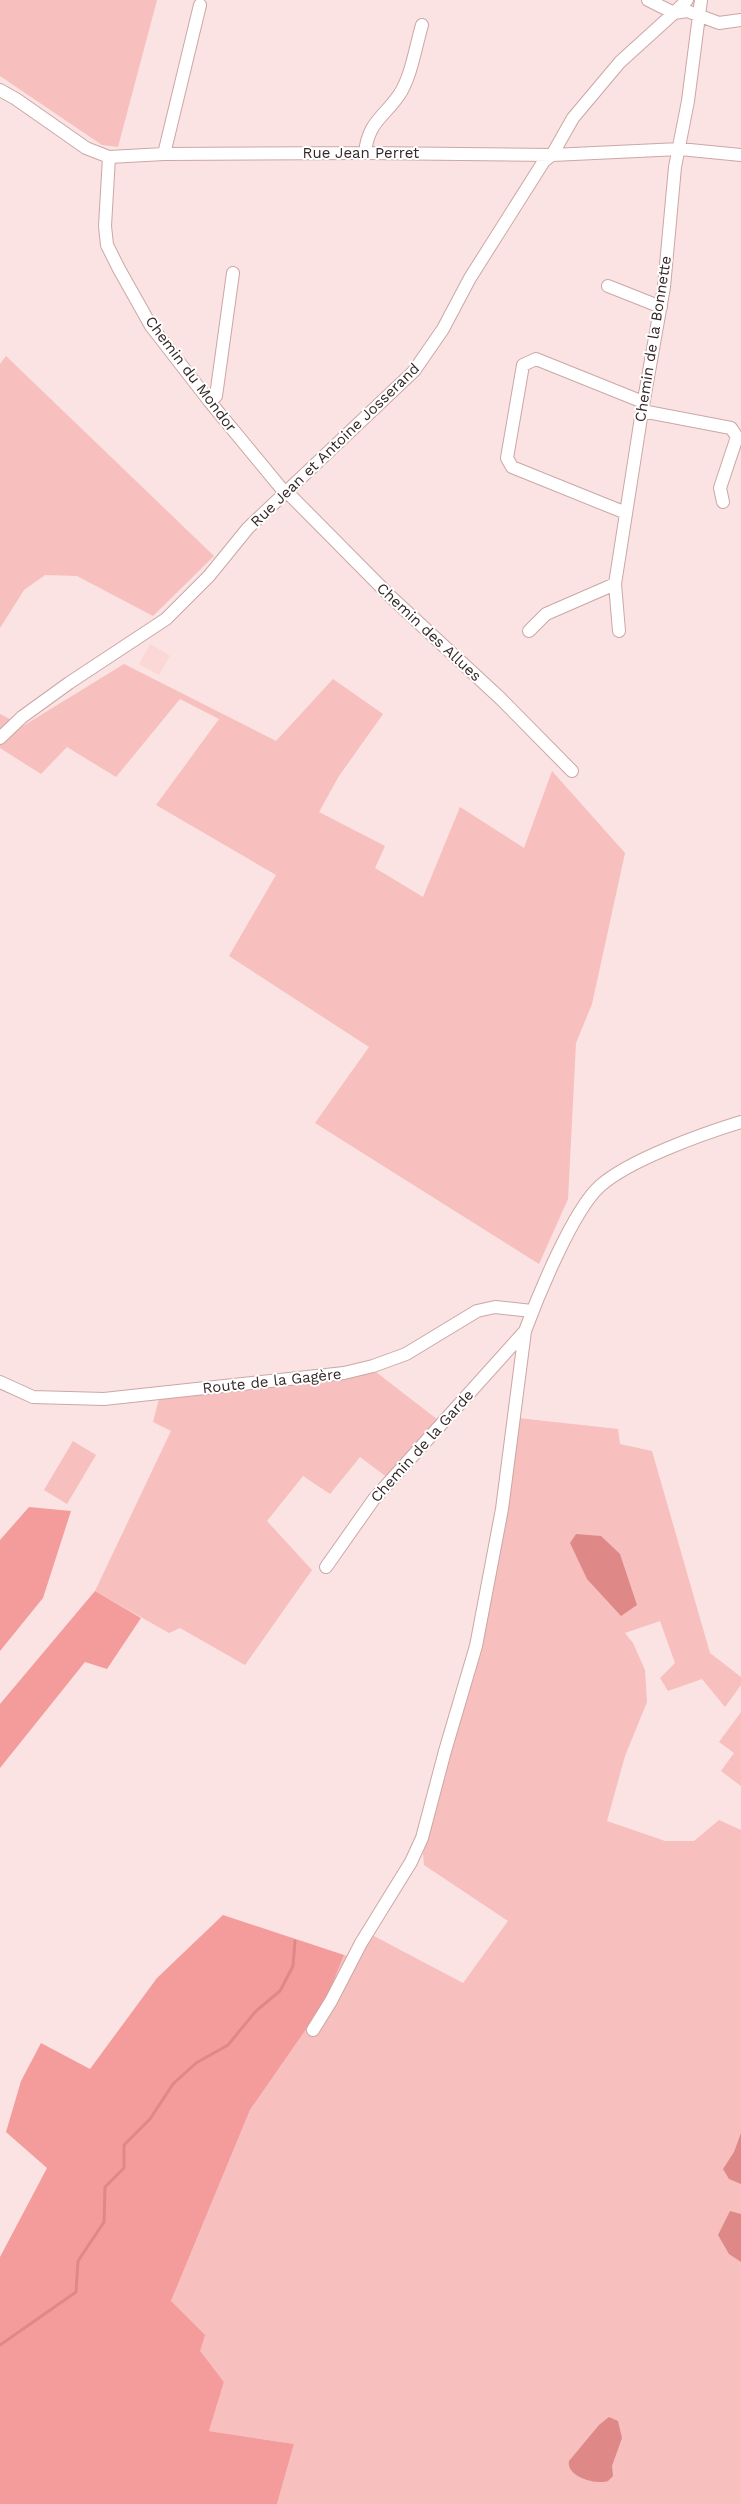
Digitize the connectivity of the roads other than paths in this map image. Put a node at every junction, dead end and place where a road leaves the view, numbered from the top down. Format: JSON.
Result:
{"nodes":[{"id":1,"x":648,"y":0,"type":"edge"},
{"id":2,"x":687,"y":0,"type":"edge"},
{"id":3,"x":701,"y":0,"type":"edge"},
{"id":4,"x":200,"y":5,"type":"dead end"},
{"id":5,"x":674,"y":13,"type":"junction"},
{"id":6,"x":700,"y":17,"type":"junction"},
{"id":7,"x":741,"y":20,"type":"edge"},
{"id":8,"x":422,"y":25,"type":"dead end"},
{"id":9,"x":0,"y":90,"type":"edge"},
{"id":10,"x":680,"y":149,"type":"junction"},
{"id":11,"x":365,"y":153,"type":"junction"},
{"id":12,"x":164,"y":154,"type":"junction"},
{"id":13,"x":552,"y":155,"type":"junction"},
{"id":14,"x":741,"y":155,"type":"edge"},
{"id":15,"x":108,"y":157,"type":"junction"},
{"id":16,"x":233,"y":273,"type":"dead end"},
{"id":17,"x":608,"y":286,"type":"dead end"},
{"id":18,"x":661,"y":307,"type":"junction"},
{"id":19,"x":210,"y":402,"type":"junction"},
{"id":20,"x":643,"y":406,"type":"junction"},
{"id":21,"x":288,"y":492,"type":"junction"},
{"id":22,"x":724,"y":502,"type":"dead end"},
{"id":23,"x":626,"y":513,"type":"junction"},
{"id":24,"x":615,"y":584,"type":"junction"},
{"id":25,"x":529,"y":631,"type":"dead end"},
{"id":26,"x":620,"y":632,"type":"dead end"},
{"id":27,"x":0,"y":738,"type":"edge"},
{"id":28,"x":572,"y":771,"type":"dead end"},
{"id":29,"x":741,"y":1122,"type":"edge"},
{"id":30,"x":532,"y":1311,"type":"junction"},
{"id":31,"x":525,"y":1331,"type":"junction"},
{"id":32,"x":0,"y":1382,"type":"edge"},
{"id":33,"x":326,"y":1567,"type":"dead end"},
{"id":34,"x":313,"y":2030,"type":"dead end"}],
"edges":[{"from":1,"to":5,"type":"street"},
{"from":2,"to":5,"type":"street","name":"Rue Jean et Antoine Josserand"},
{"from":3,"to":6,"type":"street"},
{"from":4,"to":12,"type":"street"},
{"from":5,"to":6,"type":"street"},
{"from":5,"to":13,"type":"street","name":"Rue Jean et Antoine Josserand"},
{"from":6,"to":7,"type":"street"},
{"from":6,"to":10,"type":"street","name":"Chemin de la Bonnette"},
{"from":8,"to":11,"type":"street"},
{"from":9,"to":15,"type":"street","name":"Rue Jean Perret"},
{"from":10,"to":13,"type":"street","name":"Rue Jean Perret"},
{"from":10,"to":14,"type":"street","name":"Rue Jean Perret"},
{"from":10,"to":18,"type":"street","name":"Chemin de la Bonnette"},
{"from":11,"to":12,"type":"street","name":"Rue Jean Perret"},
{"from":11,"to":13,"type":"street","name":"Rue Jean Perret"},
{"from":12,"to":15,"type":"street","name":"Rue Jean Perret"},
{"from":13,"to":21,"type":"street","name":"Rue Jean et Antoine Josserand"},
{"from":15,"to":19,"type":"street","name":"Chemin du Mondor"},
{"from":16,"to":19,"type":"street"},
{"from":17,"to":18,"type":"street"},
{"from":18,"to":20,"type":"street","name":"Chemin de la Bonnette"},
{"from":19,"to":21,"type":"street","name":"Chemin du Mondor"},
{"from":20,"to":22,"type":"street"},
{"from":20,"to":23,"type":"street","name":"Chemin de la Bonnette"},
{"from":20,"to":23,"type":"street"},
{"from":21,"to":27,"type":"street","name":"Rue Jean et Antoine Josserand"},
{"from":21,"to":28,"type":"street","name":"Chemin des Allues"},
{"from":23,"to":24,"type":"street","name":"Chemin de la Bonnette"},
{"from":24,"to":25,"type":"street"},
{"from":24,"to":26,"type":"street","name":"Chemin de la Bonnette"},
{"from":29,"to":30,"type":"street"},
{"from":30,"to":31,"type":"street"},
{"from":30,"to":32,"type":"street","name":"Route de la Gagère"},
{"from":31,"to":33,"type":"street","name":"Chemin de la Garde"},
{"from":31,"to":34,"type":"street"}]}
